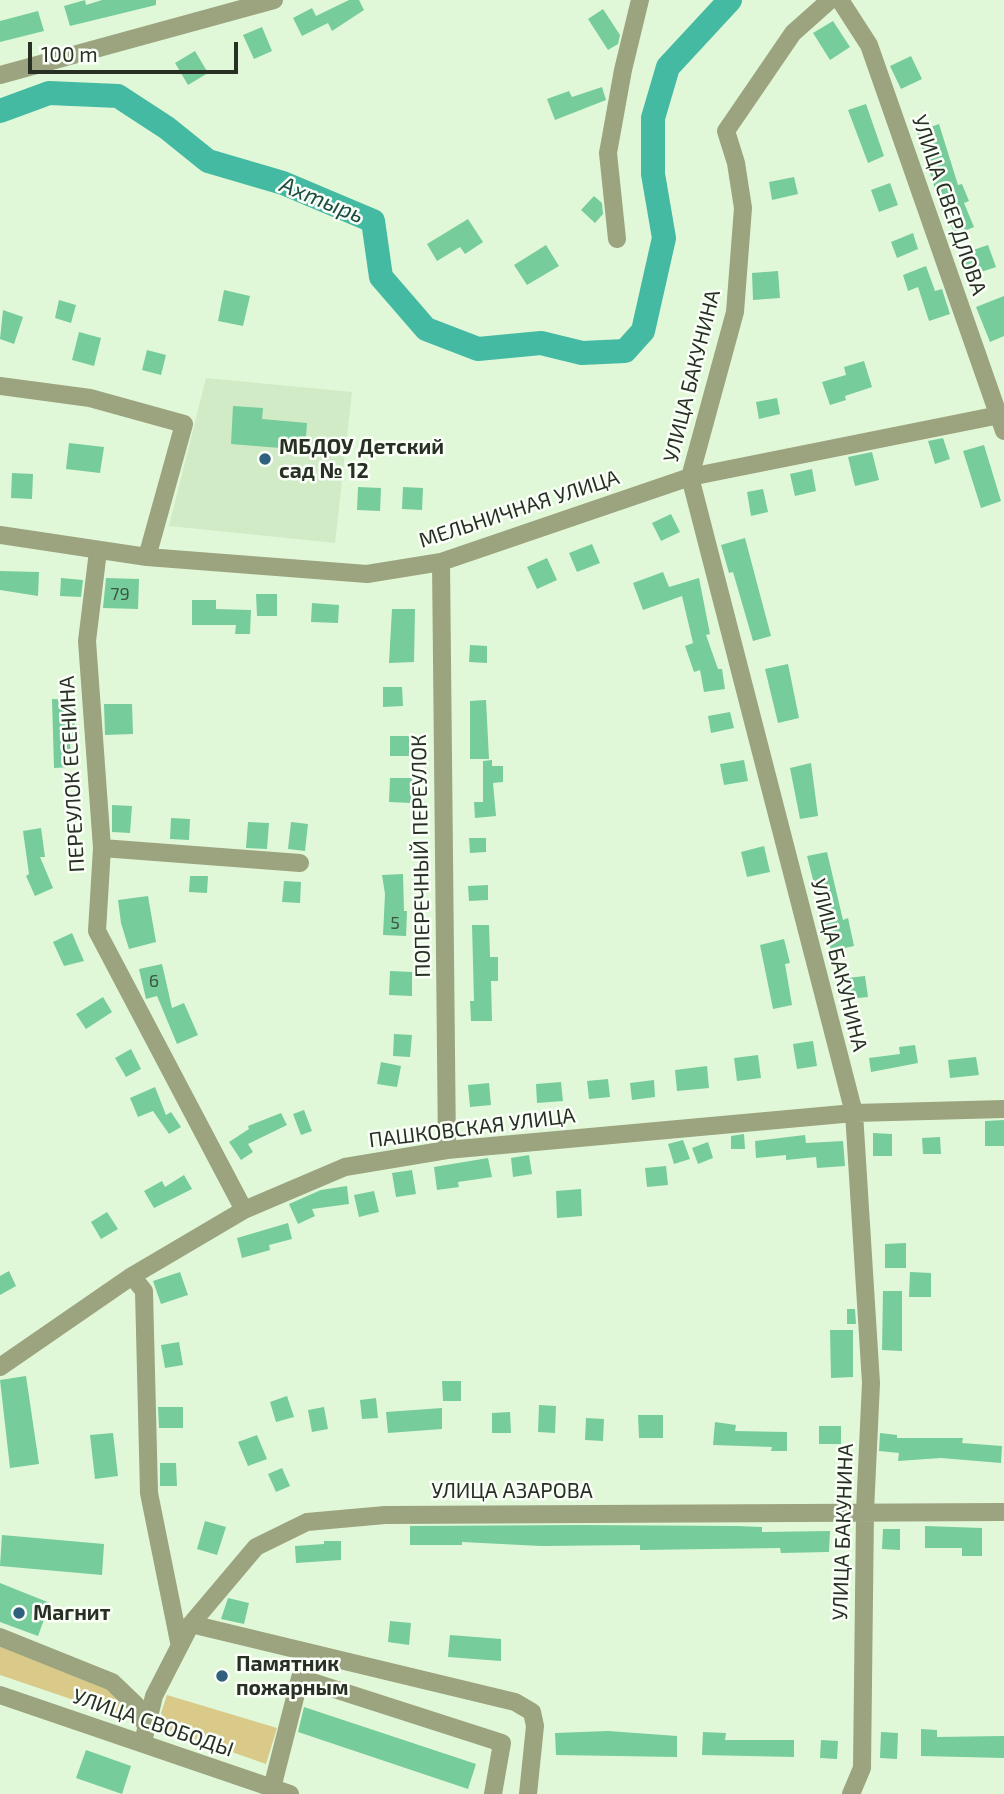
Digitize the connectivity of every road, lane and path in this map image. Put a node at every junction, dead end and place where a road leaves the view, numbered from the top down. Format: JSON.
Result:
{"nodes":[{"id":1,"x":274,"y":0,"type":"edge"},
{"id":2,"x":640,"y":0,"type":"edge"},
{"id":3,"x":830,"y":0,"type":"edge"},
{"id":4,"x":840,"y":0,"type":"edge"},
{"id":5,"x":0,"y":75,"type":"edge"},
{"id":6,"x":617,"y":239,"type":"dead end"},
{"id":7,"x":0,"y":386,"type":"edge"},
{"id":8,"x":1000,"y":414,"type":"edge"},
{"id":9,"x":1004,"y":431,"type":"edge"},
{"id":10,"x":690,"y":477,"type":"junction"},
{"id":11,"x":0,"y":535,"type":"edge"},
{"id":12,"x":98,"y":551,"type":"junction"},
{"id":13,"x":147,"y":557,"type":"junction"},
{"id":14,"x":441,"y":562,"type":"junction"},
{"id":15,"x":102,"y":848,"type":"junction"},
{"id":16,"x":300,"y":863,"type":"dead end"},
{"id":17,"x":1004,"y":1109,"type":"edge"},
{"id":18,"x":854,"y":1113,"type":"junction"},
{"id":19,"x":447,"y":1150,"type":"junction"},
{"id":20,"x":244,"y":1210,"type":"junction"},
{"id":21,"x":132,"y":1276,"type":"junction"},
{"id":22,"x":0,"y":1367,"type":"edge"},
{"id":23,"x":865,"y":1511,"type":"junction"},
{"id":24,"x":1004,"y":1512,"type":"edge"},
{"id":25,"x":191,"y":1624,"type":"junction"},
{"id":26,"x":0,"y":1637,"type":"edge"},
{"id":27,"x":179,"y":1642,"type":"junction"},
{"id":28,"x":0,"y":1695,"type":"edge"},
{"id":29,"x":144,"y":1737,"type":"junction"},
{"id":30,"x":272,"y":1788,"type":"junction"},
{"id":31,"x":290,"y":1794,"type":"edge"},
{"id":32,"x":493,"y":1794,"type":"edge"},
{"id":33,"x":528,"y":1794,"type":"edge"},
{"id":34,"x":851,"y":1794,"type":"edge"}],
"edges":[{"from":1,"to":5,"type":"street"},
{"from":2,"to":6,"type":"street"},
{"from":3,"to":10,"type":"street","name":"УЛИЦА БАКУНИНА"},
{"from":4,"to":8,"type":"street","name":"УЛИЦА СВЕРДЛОВА"},
{"from":7,"to":13,"type":"street"},
{"from":8,"to":9,"type":"street","name":"УЛИЦА СВЕРДЛОВА"},
{"from":8,"to":10,"type":"street","name":"МЕЛЬНИЧНАЯ УЛИЦА"},
{"from":10,"to":14,"type":"street","name":"МЕЛЬНИЧНАЯ УЛИЦА"},
{"from":10,"to":18,"type":"street","name":"УЛИЦА БАКУНИНА"},
{"from":11,"to":12,"type":"street","name":"МЕЛЬНИЧНАЯ УЛИЦА"},
{"from":12,"to":13,"type":"street","name":"МЕЛЬНИЧНАЯ УЛИЦА"},
{"from":12,"to":15,"type":"street","name":"ПЕРЕУЛОК ЕСЕНИНА"},
{"from":13,"to":14,"type":"street","name":"МЕЛЬНИЧНАЯ УЛИЦА"},
{"from":14,"to":19,"type":"street","name":"ПОПЕРЕЧНЫЙ ПЕРЕУЛОК"},
{"from":15,"to":16,"type":"street"},
{"from":15,"to":20,"type":"street","name":"ПЕРЕУЛОК ЕСЕНИНА"},
{"from":17,"to":18,"type":"street","name":"ПАШКОВСКАЯ УЛИЦА"},
{"from":18,"to":19,"type":"street","name":"ПАШКОВСКАЯ УЛИЦА"},
{"from":18,"to":23,"type":"street","name":"УЛИЦА БАКУНИНА"},
{"from":19,"to":20,"type":"street","name":"ПАШКОВСКАЯ УЛИЦА"},
{"from":20,"to":21,"type":"street","name":"ПАШКОВСКАЯ УЛИЦА"},
{"from":21,"to":22,"type":"street","name":"ПАШКОВСКАЯ УЛИЦА"},
{"from":21,"to":27,"type":"street"},
{"from":23,"to":24,"type":"street","name":"УЛИЦА АЗАРОВА"},
{"from":23,"to":25,"type":"street","name":"УЛИЦА АЗАРОВА"},
{"from":23,"to":34,"type":"street","name":"УЛИЦА БАКУНИНА"},
{"from":25,"to":27,"type":"street","name":"УЛИЦА АЗАРОВА"},
{"from":25,"to":33,"type":"street"},
{"from":26,"to":29,"type":"street"},
{"from":27,"to":29,"type":"street","name":"УЛИЦА АЗАРОВА"},
{"from":28,"to":29,"type":"street","name":"УЛИЦА СВОБОДЫ"},
{"from":29,"to":30,"type":"street","name":"УЛИЦА СВОБОДЫ"},
{"from":30,"to":31,"type":"street","name":"УЛИЦА СВОБОДЫ"},
{"from":30,"to":32,"type":"street"}]}
